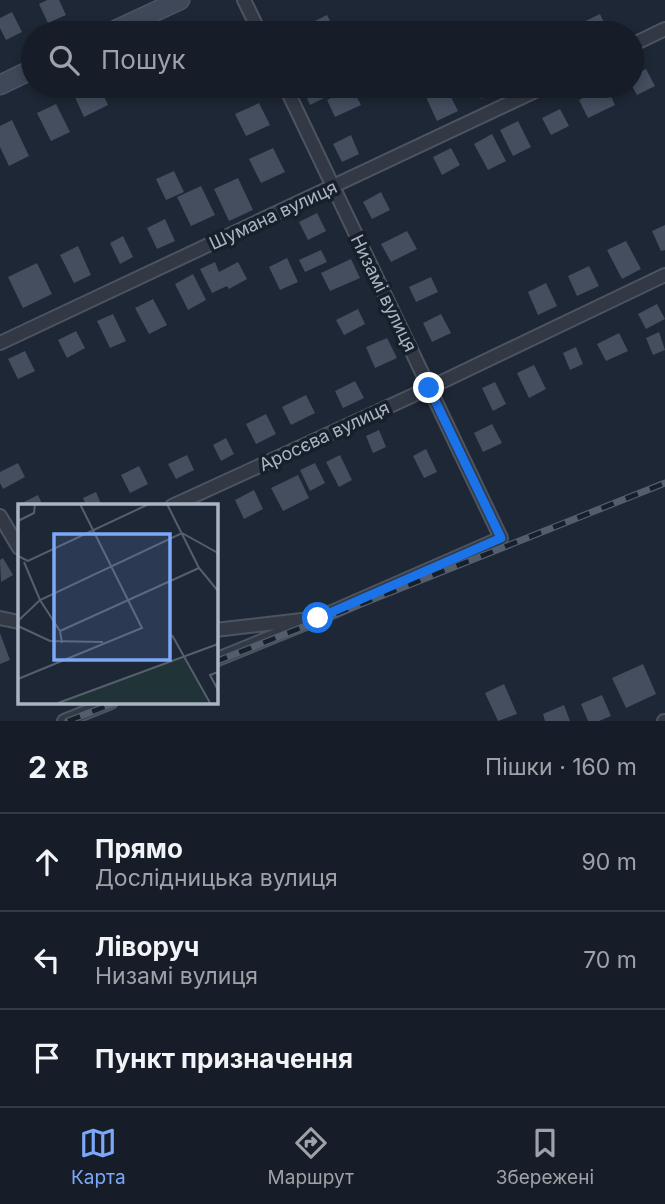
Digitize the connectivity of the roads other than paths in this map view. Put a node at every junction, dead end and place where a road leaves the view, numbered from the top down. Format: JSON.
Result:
{"nodes":[{"id":1,"x":180,"y":0,"type":"edge"},
{"id":2,"x":244,"y":0,"type":"edge"},
{"id":3,"x":135,"y":21,"type":"edge"},
{"id":4,"x":254,"y":21,"type":"edge"},
{"id":5,"x":665,"y":29,"type":"edge"},
{"id":6,"x":644,"y":39,"type":"edge"},
{"id":7,"x":21,"y":75,"type":"edge"},
{"id":8,"x":0,"y":85,"type":"edge"},
{"id":9,"x":291,"y":98,"type":"edge"},
{"id":10,"x":521,"y":98,"type":"edge"},
{"id":11,"x":334,"y":187,"type":"junction"},
{"id":12,"x":665,"y":275,"type":"edge"},
{"id":13,"x":0,"y":344,"type":"edge"},
{"id":14,"x":429,"y":388,"type":"junction"},
{"id":15,"x":176,"y":504,"type":"edge"},
{"id":16,"x":0,"y":516,"type":"edge"},
{"id":17,"x":18,"y":546,"type":"edge"},
{"id":18,"x":0,"y":618,"type":"edge"},
{"id":19,"x":318,"y":618,"type":"junction"},
{"id":20,"x":18,"y":622,"type":"edge"},
{"id":21,"x":217,"y":630,"type":"edge"},
{"id":22,"x":217,"y":659,"type":"edge"},
{"id":23,"x":106,"y":704,"type":"edge"},
{"id":24,"x":64,"y":721,"type":"edge"}],
"edges":[{"from":1,"to":3,"type":"main road"},
{"from":2,"to":4,"type":"street"},
{"from":5,"to":6,"type":"street"},
{"from":7,"to":8,"type":"main road"},
{"from":9,"to":11,"type":"street","name":"Низамі вулиця"},
{"from":10,"to":11,"type":"street","name":"Шумана вулиця"},
{"from":11,"to":13,"type":"street","name":"Шумана вулиця"},
{"from":11,"to":14,"type":"street","name":"Низамі вулиця"},
{"from":12,"to":14,"type":"street","name":"Аросєва вулиця"},
{"from":14,"to":15,"type":"street","name":"Аросєва вулиця"},
{"from":14,"to":19,"type":"street","name":"Низамі вулиця"},
{"from":16,"to":17,"type":"street"},
{"from":18,"to":20,"type":"street"},
{"from":19,"to":21,"type":"street"},
{"from":19,"to":22,"type":"street"},
{"from":23,"to":24,"type":"street"}]}
